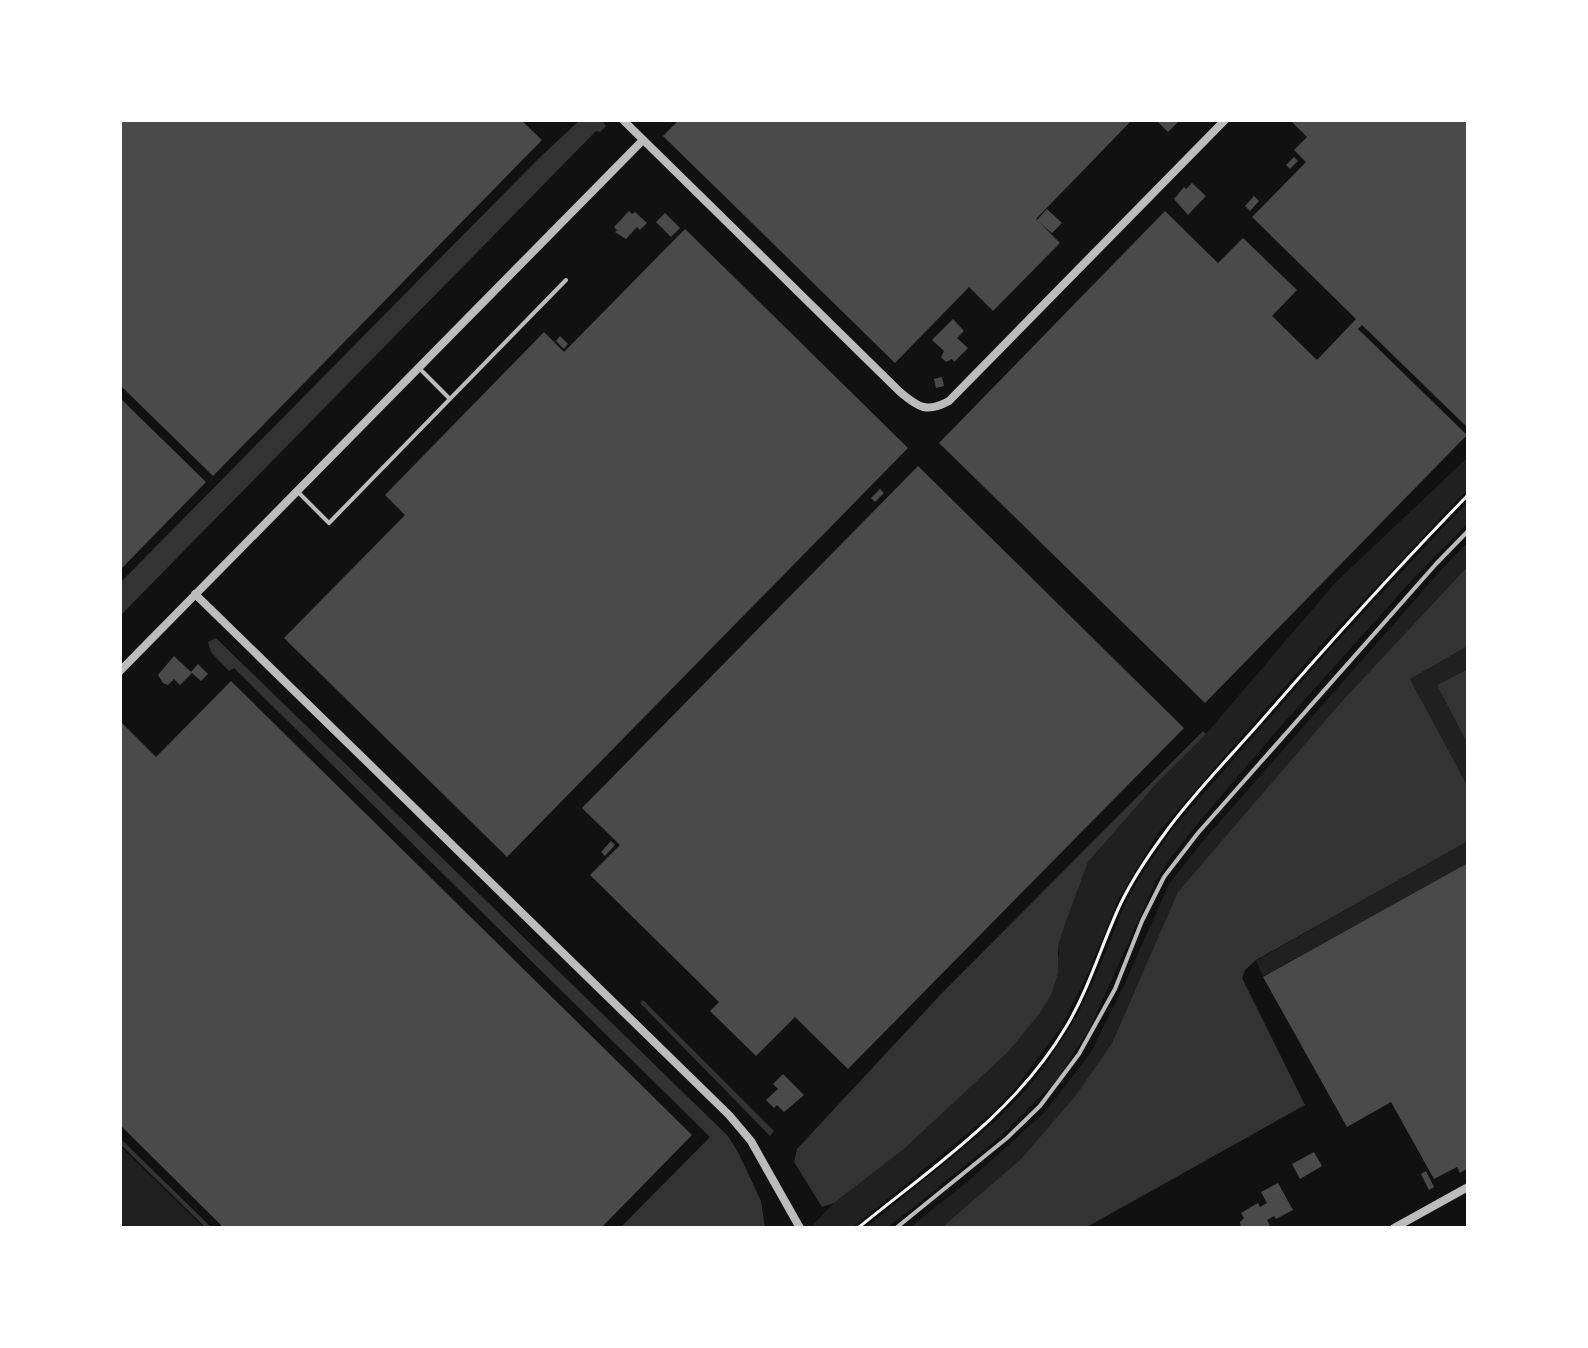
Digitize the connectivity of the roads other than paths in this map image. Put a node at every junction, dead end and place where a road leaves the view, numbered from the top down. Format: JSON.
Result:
{"nodes":[{"id":1,"x":623,"y":120,"type":"edge"},
{"id":2,"x":1225,"y":120,"type":"edge"},
{"id":3,"x":643,"y":140,"type":"junction"},
{"id":4,"x":566,"y":280,"type":"dead end"},
{"id":5,"x":419,"y":368,"type":"junction"},
{"id":6,"x":450,"y":399,"type":"junction"},
{"id":7,"x":297,"y":491,"type":"junction"},
{"id":8,"x":1468,"y":531,"type":"edge"},
{"id":9,"x":195,"y":594,"type":"junction"},
{"id":10,"x":120,"y":671,"type":"edge"},
{"id":11,"x":1468,"y":1187,"type":"edge"},
{"id":12,"x":800,"y":1228,"type":"edge"},
{"id":13,"x":896,"y":1228,"type":"edge"},
{"id":14,"x":1394,"y":1228,"type":"edge"}],
"edges":[{"from":1,"to":3,"type":"street"},
{"from":2,"to":3,"type":"street"},
{"from":3,"to":5,"type":"street"},
{"from":4,"to":6,"type":"lane"},
{"from":5,"to":6,"type":"lane"},
{"from":5,"to":7,"type":"street"},
{"from":6,"to":7,"type":"lane"},
{"from":7,"to":9,"type":"street"},
{"from":8,"to":13,"type":"lane"},
{"from":9,"to":10,"type":"street"},
{"from":9,"to":12,"type":"street"},
{"from":11,"to":14,"type":"street"}]}
